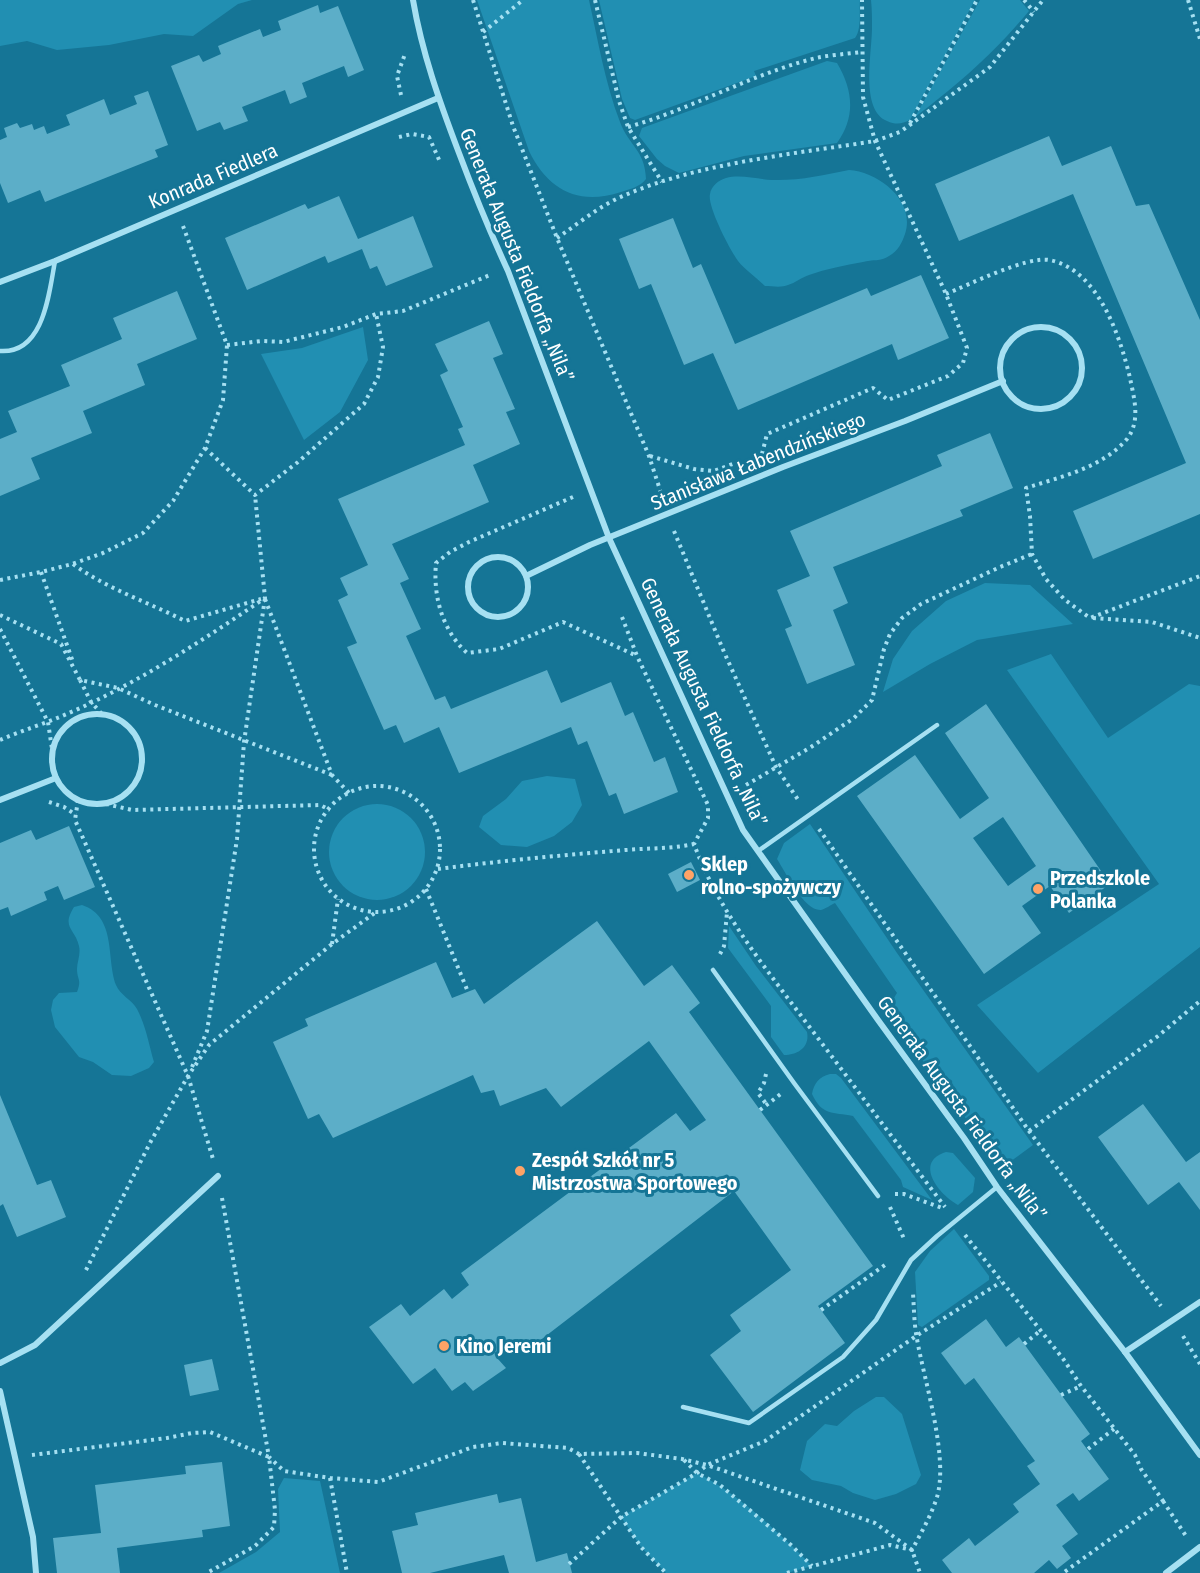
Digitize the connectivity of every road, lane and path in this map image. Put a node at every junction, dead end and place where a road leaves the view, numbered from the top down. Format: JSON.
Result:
{"nodes":[{"id":1,"x":413,"y":0,"type":"edge"},
{"id":2,"x":473,"y":0,"type":"edge"},
{"id":3,"x":523,"y":0,"type":"edge"},
{"id":4,"x":595,"y":0,"type":"edge"},
{"id":5,"x":862,"y":0,"type":"edge"},
{"id":6,"x":977,"y":0,"type":"edge"},
{"id":7,"x":1024,"y":0,"type":"edge"},
{"id":8,"x":1043,"y":0,"type":"edge"},
{"id":9,"x":1188,"y":0,"type":"edge"},
{"id":10,"x":1034,"y":12,"type":"junction"},
{"id":11,"x":483,"y":32,"type":"junction"},
{"id":12,"x":1200,"y":39,"type":"edge"},
{"id":13,"x":406,"y":52,"type":"dead end"},
{"id":14,"x":862,"y":52,"type":"junction"},
{"id":15,"x":438,"y":98,"type":"junction"},
{"id":16,"x":405,"y":112,"type":"junction"},
{"id":17,"x":909,"y":126,"type":"junction"},
{"id":18,"x":628,"y":127,"type":"junction"},
{"id":19,"x":412,"y":134,"type":"dead end"},
{"id":20,"x":875,"y":141,"type":"junction"},
{"id":21,"x":662,"y":182,"type":"junction"},
{"id":22,"x":172,"y":211,"type":"junction"},
{"id":23,"x":557,"y":238,"type":"junction"},
{"id":24,"x":55,"y":261,"type":"junction"},
{"id":25,"x":508,"y":271,"type":"junction"},
{"id":26,"x":0,"y":282,"type":"edge"},
{"id":27,"x":946,"y":294,"type":"junction"},
{"id":28,"x":376,"y":314,"type":"junction"},
{"id":29,"x":227,"y":345,"type":"junction"},
{"id":30,"x":0,"y":351,"type":"edge"},
{"id":31,"x":1003,"y":381,"type":"junction"},
{"id":32,"x":205,"y":448,"type":"junction"},
{"id":33,"x":649,"y":456,"type":"junction"},
{"id":34,"x":753,"y":457,"type":"dead end"},
{"id":35,"x":744,"y":460,"type":"dead end"},
{"id":36,"x":255,"y":495,"type":"junction"},
{"id":37,"x":574,"y":496,"type":"dead end"},
{"id":38,"x":668,"y":515,"type":"junction"},
{"id":39,"x":609,"y":538,"type":"junction"},
{"id":40,"x":1032,"y":554,"type":"junction"},
{"id":41,"x":72,"y":564,"type":"junction"},
{"id":42,"x":41,"y":572,"type":"junction"},
{"id":43,"x":526,"y":576,"type":"junction"},
{"id":44,"x":1200,"y":576,"type":"edge"},
{"id":45,"x":0,"y":580,"type":"edge"},
{"id":46,"x":265,"y":598,"type":"junction"},
{"id":47,"x":0,"y":615,"type":"edge"},
{"id":48,"x":1090,"y":618,"type":"junction"},
{"id":49,"x":0,"y":629,"type":"edge"},
{"id":50,"x":1200,"y":638,"type":"edge"},
{"id":51,"x":637,"y":656,"type":"dead end"},
{"id":52,"x":80,"y":680,"type":"junction"},
{"id":53,"x":118,"y":688,"type":"junction"},
{"id":54,"x":91,"y":702,"type":"junction"},
{"id":55,"x":101,"y":713,"type":"junction"},
{"id":56,"x":48,"y":722,"type":"junction"},
{"id":57,"x":937,"y":725,"type":"dead end"},
{"id":58,"x":0,"y":740,"type":"edge"},
{"id":59,"x":244,"y":741,"type":"junction"},
{"id":60,"x":52,"y":749,"type":"junction"},
{"id":61,"x":776,"y":767,"type":"junction"},
{"id":62,"x":332,"y":775,"type":"junction"},
{"id":63,"x":56,"y":778,"type":"junction"},
{"id":64,"x":746,"y":785,"type":"dead end"},
{"id":65,"x":350,"y":794,"type":"junction"},
{"id":66,"x":0,"y":800,"type":"edge"},
{"id":67,"x":78,"y":800,"type":"junction"},
{"id":68,"x":47,"y":802,"type":"dead end"},
{"id":69,"x":106,"y":804,"type":"junction"},
{"id":70,"x":239,"y":808,"type":"junction"},
{"id":71,"x":330,"y":810,"type":"junction"},
{"id":72,"x":808,"y":814,"type":"junction"},
{"id":73,"x":76,"y":815,"type":"junction"},
{"id":74,"x":694,"y":844,"type":"dead end"},
{"id":75,"x":758,"y":851,"type":"junction"},
{"id":76,"x":438,"y":869,"type":"junction"},
{"id":77,"x":426,"y":888,"type":"junction"},
{"id":78,"x":338,"y":899,"type":"junction"},
{"id":79,"x":727,"y":911,"type":"dead end"},
{"id":80,"x":376,"y":912,"type":"junction"},
{"id":81,"x":332,"y":944,"type":"junction"},
{"id":82,"x":724,"y":946,"type":"dead end"},
{"id":83,"x":713,"y":970,"type":"dead end"},
{"id":84,"x":468,"y":992,"type":"dead end"},
{"id":85,"x":1200,"y":1001,"type":"edge"},
{"id":86,"x":775,"y":1056,"type":"junction"},
{"id":87,"x":188,"y":1076,"type":"junction"},
{"id":88,"x":773,"y":1100,"type":"dead end"},
{"id":89,"x":767,"y":1105,"type":"junction"},
{"id":90,"x":760,"y":1110,"type":"dead end"},
{"id":91,"x":1029,"y":1131,"type":"junction"},
{"id":92,"x":218,"y":1176,"type":"junction"},
{"id":93,"x":997,"y":1187,"type":"junction"},
{"id":94,"x":904,"y":1194,"type":"dead end"},
{"id":95,"x":878,"y":1196,"type":"dead end"},
{"id":96,"x":892,"y":1208,"type":"dead end"},
{"id":97,"x":946,"y":1209,"type":"dead end"},
{"id":98,"x":911,"y":1260,"type":"junction"},
{"id":99,"x":895,"y":1265,"type":"dead end"},
{"id":100,"x":85,"y":1272,"type":"dead end"},
{"id":101,"x":1001,"y":1282,"type":"dead end"},
{"id":102,"x":1200,"y":1302,"type":"edge"},
{"id":103,"x":821,"y":1310,"type":"dead end"},
{"id":104,"x":1172,"y":1321,"type":"junction"},
{"id":105,"x":1040,"y":1331,"type":"dead end"},
{"id":106,"x":916,"y":1336,"type":"junction"},
{"id":107,"x":1024,"y":1344,"type":"dead end"},
{"id":108,"x":1125,"y":1352,"type":"junction"},
{"id":109,"x":0,"y":1362,"type":"edge"},
{"id":110,"x":1200,"y":1364,"type":"edge"},
{"id":111,"x":1081,"y":1386,"type":"dead end"},
{"id":112,"x":0,"y":1390,"type":"edge"},
{"id":113,"x":1061,"y":1395,"type":"dead end"},
{"id":114,"x":683,"y":1407,"type":"dead end"},
{"id":115,"x":1114,"y":1429,"type":"dead end"},
{"id":116,"x":1088,"y":1449,"type":"dead end"},
{"id":117,"x":579,"y":1454,"type":"junction"},
{"id":118,"x":1200,"y":1455,"type":"edge"},
{"id":119,"x":268,"y":1457,"type":"junction"},
{"id":120,"x":15,"y":1458,"type":"junction"},
{"id":121,"x":682,"y":1459,"type":"junction"},
{"id":122,"x":707,"y":1465,"type":"junction"},
{"id":123,"x":697,"y":1473,"type":"junction"},
{"id":124,"x":330,"y":1478,"type":"junction"},
{"id":125,"x":1163,"y":1501,"type":"dead end"},
{"id":126,"x":621,"y":1517,"type":"junction"},
{"id":127,"x":1198,"y":1549,"type":"edge"},
{"id":128,"x":912,"y":1550,"type":"junction"},
{"id":129,"x":569,"y":1564,"type":"dead end"},
{"id":130,"x":812,"y":1566,"type":"junction"},
{"id":131,"x":36,"y":1573,"type":"edge"},
{"id":132,"x":207,"y":1573,"type":"edge"},
{"id":133,"x":346,"y":1573,"type":"edge"},
{"id":134,"x":666,"y":1573,"type":"edge"},
{"id":135,"x":787,"y":1573,"type":"edge"},
{"id":136,"x":920,"y":1573,"type":"edge"},
{"id":137,"x":1166,"y":1573,"type":"edge"}],
"edges":[{"from":1,"to":15,"type":"street","name":"Generała Augusta Fieldorfa „Nila”"},
{"from":2,"to":11,"type":"path"},
{"from":3,"to":11,"type":"path"},
{"from":4,"to":18,"type":"path"},
{"from":5,"to":14,"type":"path"},
{"from":6,"to":17,"type":"path"},
{"from":7,"to":10,"type":"path"},
{"from":8,"to":10,"type":"path"},
{"from":9,"to":12,"type":"path"},
{"from":10,"to":17,"type":"path"},
{"from":11,"to":23,"type":"path"},
{"from":13,"to":16,"type":"path"},
{"from":14,"to":18,"type":"path"},
{"from":14,"to":20,"type":"path"},
{"from":15,"to":16,"type":"street","name":"Konrada Fiedlera"},
{"from":15,"to":25,"type":"street","name":"Generała Augusta Fieldorfa „Nila”"},
{"from":16,"to":19,"type":"path"},
{"from":16,"to":22,"type":"street","name":"Konrada Fiedlera"},
{"from":17,"to":20,"type":"path"},
{"from":18,"to":21,"type":"path"},
{"from":20,"to":21,"type":"path"},
{"from":20,"to":27,"type":"path"},
{"from":21,"to":23,"type":"path"},
{"from":22,"to":24,"type":"street","name":"Konrada Fiedlera"},
{"from":22,"to":29,"type":"path"},
{"from":23,"to":33,"type":"path"},
{"from":24,"to":26,"type":"street","name":"Konrada Fiedlera"},
{"from":24,"to":30,"type":"lane"},
{"from":25,"to":28,"type":"path"},
{"from":25,"to":39,"type":"street","name":"Generała Augusta Fieldorfa „Nila”"},
{"from":27,"to":34,"type":"path"},
{"from":27,"to":40,"type":"path"},
{"from":28,"to":29,"type":"path"},
{"from":28,"to":36,"type":"path"},
{"from":29,"to":32,"type":"path"},
{"from":31,"to":31,"type":"street"},
{"from":31,"to":38,"type":"street","name":"Stanisława Łabendzińskiego"},
{"from":32,"to":36,"type":"path"},
{"from":32,"to":41,"type":"path"},
{"from":33,"to":35,"type":"path"},
{"from":33,"to":38,"type":"path"},
{"from":36,"to":46,"type":"path"},
{"from":37,"to":51,"type":"path"},
{"from":38,"to":39,"type":"street","name":"Stanisława Łabendzińskiego"},
{"from":38,"to":61,"type":"path"},
{"from":39,"to":43,"type":"street","name":"Stanisława Łabendzińskiego"},
{"from":39,"to":75,"type":"street","name":"Generała Augusta Fieldorfa „Nila”"},
{"from":40,"to":48,"type":"path"},
{"from":40,"to":61,"type":"path"},
{"from":41,"to":42,"type":"path"},
{"from":41,"to":46,"type":"path"},
{"from":42,"to":45,"type":"path"},
{"from":42,"to":52,"type":"path"},
{"from":43,"to":43,"type":"street"},
{"from":44,"to":48,"type":"path"},
{"from":46,"to":53,"type":"path"},
{"from":46,"to":59,"type":"path"},
{"from":46,"to":62,"type":"path"},
{"from":47,"to":52,"type":"path"},
{"from":48,"to":50,"type":"path"},
{"from":49,"to":56,"type":"path"},
{"from":52,"to":53,"type":"path"},
{"from":52,"to":54,"type":"path"},
{"from":53,"to":54,"type":"path"},
{"from":53,"to":59,"type":"path"},
{"from":54,"to":55,"type":"path"},
{"from":54,"to":56,"type":"path"},
{"from":55,"to":60,"type":"street"},
{"from":55,"to":69,"type":"street"},
{"from":56,"to":58,"type":"path"},
{"from":56,"to":60,"type":"path"},
{"from":57,"to":72,"type":"lane"},
{"from":59,"to":62,"type":"path"},
{"from":59,"to":70,"type":"path"},
{"from":60,"to":63,"type":"street"},
{"from":61,"to":64,"type":"path"},
{"from":61,"to":72,"type":"path"},
{"from":62,"to":65,"type":"path"},
{"from":63,"to":66,"type":"street"},
{"from":63,"to":67,"type":"street"},
{"from":65,"to":71,"type":"path"},
{"from":65,"to":76,"type":"path"},
{"from":67,"to":69,"type":"street"},
{"from":67,"to":73,"type":"path"},
{"from":68,"to":73,"type":"path"},
{"from":69,"to":70,"type":"path"},
{"from":70,"to":71,"type":"path"},
{"from":70,"to":87,"type":"path"},
{"from":71,"to":78,"type":"path"},
{"from":72,"to":75,"type":"lane"},
{"from":72,"to":91,"type":"path"},
{"from":73,"to":87,"type":"path"},
{"from":74,"to":76,"type":"path"},
{"from":75,"to":93,"type":"street","name":"Generała Augusta Fieldorfa „Nila”"},
{"from":76,"to":77,"type":"path"},
{"from":77,"to":80,"type":"path"},
{"from":77,"to":84,"type":"path"},
{"from":78,"to":80,"type":"path"},
{"from":78,"to":81,"type":"path"},
{"from":79,"to":82,"type":"path"},
{"from":80,"to":81,"type":"path"},
{"from":81,"to":87,"type":"path"},
{"from":83,"to":86,"type":"lane"},
{"from":85,"to":91,"type":"path"},
{"from":86,"to":89,"type":"path"},
{"from":86,"to":95,"type":"lane"},
{"from":87,"to":92,"type":"path"},
{"from":87,"to":100,"type":"path"},
{"from":88,"to":89,"type":"path"},
{"from":89,"to":90,"type":"path"},
{"from":91,"to":104,"type":"path"},
{"from":92,"to":109,"type":"street"},
{"from":92,"to":119,"type":"path"},
{"from":93,"to":98,"type":"lane"},
{"from":93,"to":108,"type":"street","name":"Generała Augusta Fieldorfa „Nila”"},
{"from":94,"to":97,"type":"path"},
{"from":96,"to":98,"type":"path"},
{"from":98,"to":106,"type":"path"},
{"from":98,"to":114,"type":"lane"},
{"from":99,"to":103,"type":"path"},
{"from":101,"to":106,"type":"path"},
{"from":102,"to":104,"type":"street"},
{"from":104,"to":108,"type":"street"},
{"from":104,"to":110,"type":"path"},
{"from":105,"to":107,"type":"path"},
{"from":106,"to":122,"type":"path"},
{"from":106,"to":128,"type":"path"},
{"from":108,"to":118,"type":"street","name":"Generała Augusta Fieldorfa „Nila”"},
{"from":111,"to":113,"type":"path"},
{"from":112,"to":120,"type":"street"},
{"from":115,"to":116,"type":"path"},
{"from":117,"to":121,"type":"path"},
{"from":117,"to":124,"type":"path"},
{"from":117,"to":126,"type":"path"},
{"from":119,"to":120,"type":"path"},
{"from":119,"to":124,"type":"path"},
{"from":119,"to":132,"type":"path"},
{"from":120,"to":131,"type":"street"},
{"from":121,"to":122,"type":"path"},
{"from":121,"to":123,"type":"path"},
{"from":122,"to":123,"type":"path"},
{"from":122,"to":128,"type":"path"},
{"from":123,"to":126,"type":"path"},
{"from":123,"to":130,"type":"path"},
{"from":124,"to":133,"type":"path"},
{"from":125,"to":127,"type":"path"},
{"from":126,"to":129,"type":"path"},
{"from":126,"to":134,"type":"path"},
{"from":127,"to":137,"type":"street"},
{"from":128,"to":130,"type":"path"},
{"from":128,"to":136,"type":"path"},
{"from":130,"to":135,"type":"path"}]}
